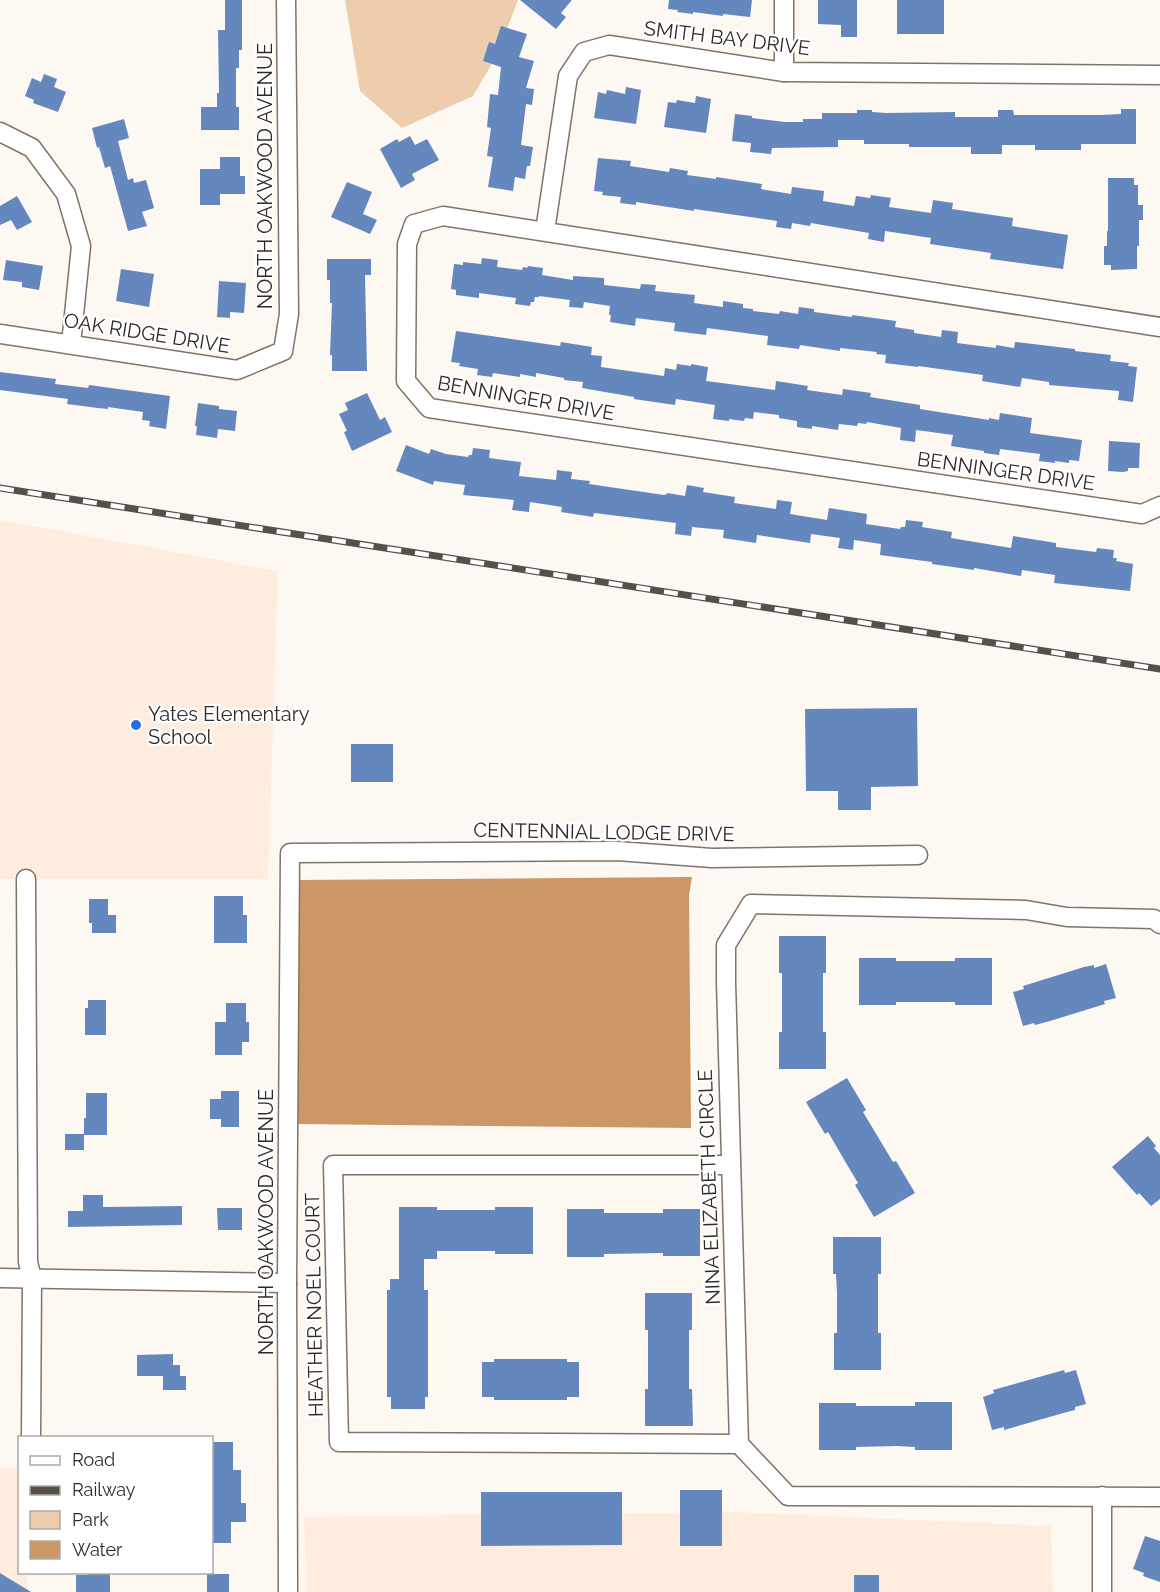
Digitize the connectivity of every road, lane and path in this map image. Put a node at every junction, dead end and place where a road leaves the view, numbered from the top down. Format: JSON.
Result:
{"nodes":[{"id":1,"x":286,"y":0,"type":"edge"},
{"id":2,"x":784,"y":0,"type":"edge"},
{"id":3,"x":784,"y":72,"type":"junction"},
{"id":4,"x":1160,"y":75,"type":"edge"},
{"id":5,"x":0,"y":132,"type":"edge"},
{"id":6,"x":545,"y":231,"type":"junction"},
{"id":7,"x":1160,"y":327,"type":"edge"},
{"id":8,"x":0,"y":334,"type":"edge"},
{"id":9,"x":71,"y":344,"type":"junction"},
{"id":10,"x":283,"y":351,"type":"joint"},
{"id":11,"x":1160,"y":506,"type":"edge"},
{"id":12,"x":290,"y":853,"type":"joint"},
{"id":13,"x":918,"y":855,"type":"dead end"},
{"id":14,"x":26,"y":879,"type":"dead end"},
{"id":15,"x":1160,"y":924,"type":"edge"},
{"id":16,"x":730,"y":1165,"type":"junction"},
{"id":17,"x":0,"y":1278,"type":"edge"},
{"id":18,"x":32,"y":1278,"type":"junction"},
{"id":19,"x":287,"y":1283,"type":"junction"},
{"id":20,"x":31,"y":1436,"type":"edge"},
{"id":21,"x":739,"y":1444,"type":"junction"},
{"id":22,"x":1102,"y":1496,"type":"junction"},
{"id":23,"x":1160,"y":1497,"type":"edge"},
{"id":24,"x":288,"y":1592,"type":"edge"},
{"id":25,"x":1102,"y":1592,"type":"edge"}],
"edges":[{"from":1,"to":10,"type":"street","name":"NORTH OAKWOOD AVENUE"},
{"from":2,"to":3,"type":"street"},
{"from":3,"to":4,"type":"street","name":"SMITH BAY DRIVE"},
{"from":3,"to":6,"type":"street","name":"SMITH BAY DRIVE"},
{"from":5,"to":9,"type":"street"},
{"from":6,"to":7,"type":"street","name":"BENNINGER DRIVE"},
{"from":6,"to":11,"type":"street","name":"BENNINGER DRIVE"},
{"from":8,"to":9,"type":"street","name":"OAK RIDGE DRIVE"},
{"from":9,"to":10,"type":"street","name":"OAK RIDGE DRIVE"},
{"from":12,"to":13,"type":"street","name":"CENTENNIAL LODGE DRIVE"},
{"from":12,"to":19,"type":"street","name":"NORTH OAKWOOD AVENUE"},
{"from":14,"to":18,"type":"street"},
{"from":15,"to":16,"type":"street","name":"NINA ELIZABETH CIRCLE"},
{"from":16,"to":21,"type":"street","name":"NINA ELIZABETH CIRCLE"},
{"from":16,"to":21,"type":"street","name":"HEATHER NOEL COURT"},
{"from":17,"to":18,"type":"street"},
{"from":18,"to":19,"type":"street"},
{"from":18,"to":20,"type":"street"},
{"from":19,"to":24,"type":"street","name":"NORTH OAKWOOD AVENUE"},
{"from":21,"to":22,"type":"street"},
{"from":22,"to":23,"type":"street"},
{"from":22,"to":25,"type":"street"}]}
